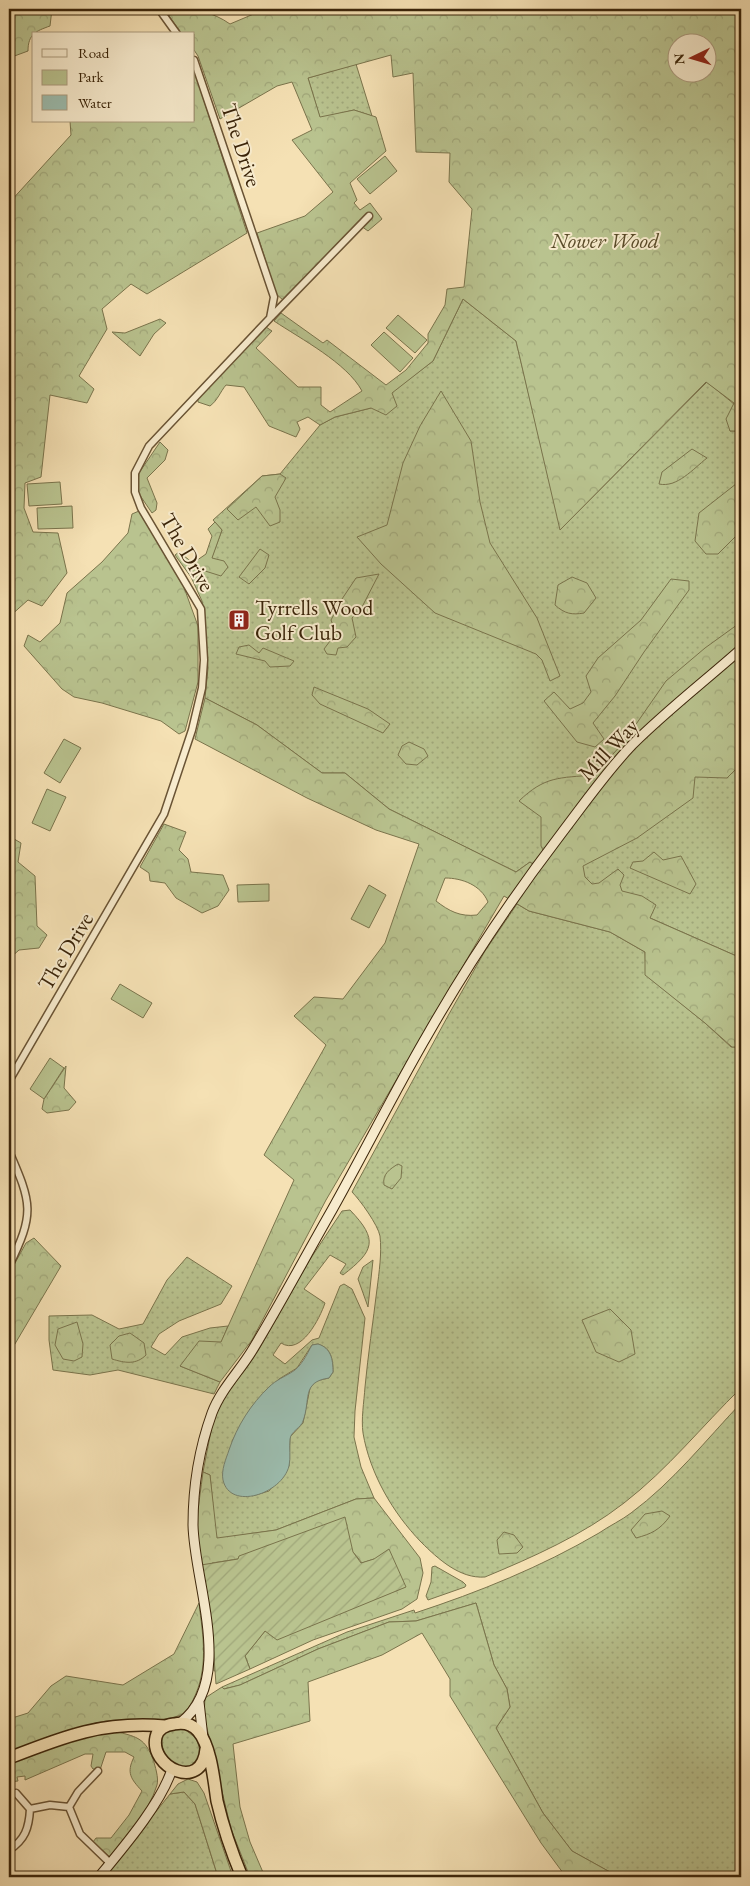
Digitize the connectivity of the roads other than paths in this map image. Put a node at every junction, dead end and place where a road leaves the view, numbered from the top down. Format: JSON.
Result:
{"nodes":[{"id":1,"x":159,"y":9,"type":"edge"},
{"id":2,"x":176,"y":32,"type":"edge"},
{"id":3,"x":195,"y":63,"type":"edge"},
{"id":4,"x":370,"y":216,"type":"dead end"},
{"id":5,"x":270,"y":318,"type":"junction"},
{"id":6,"x":741,"y":649,"type":"edge"},
{"id":7,"x":9,"y":1081,"type":"edge"},
{"id":8,"x":9,"y":1151,"type":"edge"},
{"id":9,"x":9,"y":1266,"type":"edge"},
{"id":10,"x":199,"y":1702,"type":"junction"},
{"id":11,"x":180,"y":1723,"type":"junction"},
{"id":12,"x":165,"y":1726,"type":"junction"},
{"id":13,"x":129,"y":1727,"type":"junction"},
{"id":14,"x":204,"y":1744,"type":"junction"},
{"id":15,"x":156,"y":1746,"type":"junction"},
{"id":16,"x":9,"y":1758,"type":"edge"},
{"id":17,"x":172,"y":1769,"type":"junction"},
{"id":18,"x":98,"y":1771,"type":"dead end"},
{"id":19,"x":196,"y":1771,"type":"junction"},
{"id":20,"x":16,"y":1793,"type":"dead end"},
{"id":21,"x":218,"y":1801,"type":"junction"},
{"id":22,"x":69,"y":1807,"type":"junction"},
{"id":23,"x":30,"y":1809,"type":"junction"},
{"id":24,"x":9,"y":1850,"type":"edge"},
{"id":25,"x":110,"y":1863,"type":"junction"},
{"id":26,"x":99,"y":1877,"type":"edge"},
{"id":27,"x":242,"y":1877,"type":"edge"}],
"edges":[{"from":1,"to":2,"type":"street"},
{"from":3,"to":5,"type":"street","name":"The Drive"},
{"from":4,"to":5,"type":"street"},
{"from":5,"to":7,"type":"street","name":"The Drive"},
{"from":6,"to":10,"type":"main road","name":"Mill Way"},
{"from":8,"to":9,"type":"street"},
{"from":10,"to":11,"type":"main road"},
{"from":10,"to":14,"type":"main road"},
{"from":11,"to":12,"type":"highway"},
{"from":11,"to":14,"type":"highway"},
{"from":12,"to":13,"type":"highway"},
{"from":12,"to":15,"type":"highway"},
{"from":13,"to":15,"type":"highway"},
{"from":13,"to":16,"type":"highway"},
{"from":14,"to":19,"type":"highway"},
{"from":14,"to":21,"type":"highway"},
{"from":15,"to":17,"type":"highway"},
{"from":17,"to":19,"type":"highway"},
{"from":17,"to":25,"type":"main road"},
{"from":18,"to":22,"type":"street"},
{"from":19,"to":21,"type":"highway"},
{"from":20,"to":23,"type":"street"},
{"from":21,"to":27,"type":"highway"},
{"from":22,"to":23,"type":"street"},
{"from":22,"to":25,"type":"street"},
{"from":23,"to":24,"type":"street"},
{"from":25,"to":26,"type":"main road"}]}
